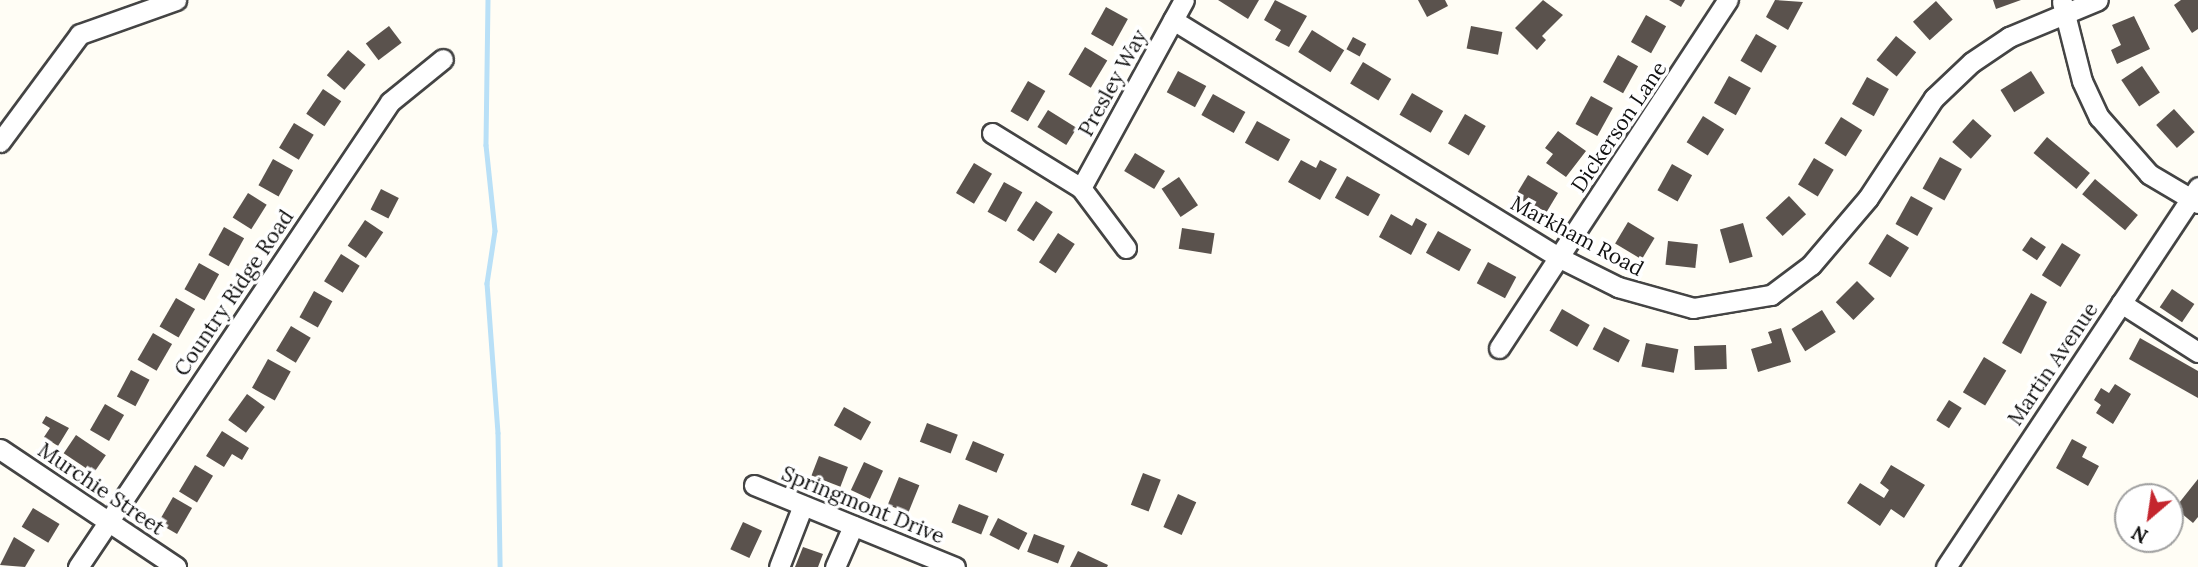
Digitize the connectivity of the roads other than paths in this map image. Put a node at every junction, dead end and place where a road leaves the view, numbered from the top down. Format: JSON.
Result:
{"nodes":[{"id":1,"x":176,"y":0,"type":"edge"},
{"id":2,"x":1184,"y":0,"type":"edge"},
{"id":3,"x":1728,"y":0,"type":"edge"},
{"id":4,"x":2098,"y":0,"type":"edge"},
{"id":5,"x":2063,"y":7,"type":"edge"},
{"id":6,"x":1173,"y":20,"type":"junction"},
{"id":7,"x":443,"y":58,"type":"dead end"},
{"id":8,"x":992,"y":133,"type":"dead end"},
{"id":9,"x":0,"y":142,"type":"edge"},
{"id":10,"x":1081,"y":188,"type":"junction"},
{"id":11,"x":2195,"y":196,"type":"edge"},
{"id":12,"x":1126,"y":248,"type":"dead end"},
{"id":13,"x":1560,"y":258,"type":"junction"},
{"id":14,"x":2121,"y":303,"type":"junction"},
{"id":15,"x":1499,"y":348,"type":"dead end"},
{"id":16,"x":2198,"y":352,"type":"edge"},
{"id":17,"x":0,"y":449,"type":"edge"},
{"id":18,"x":754,"y":485,"type":"dead end"},
{"id":19,"x":803,"y":505,"type":"junction"},
{"id":20,"x":109,"y":521,"type":"junction"},
{"id":21,"x":853,"y":526,"type":"junction"},
{"id":22,"x":78,"y":567,"type":"edge"},
{"id":23,"x":176,"y":567,"type":"edge"},
{"id":24,"x":779,"y":567,"type":"edge"},
{"id":25,"x":835,"y":567,"type":"edge"},
{"id":26,"x":955,"y":567,"type":"edge"},
{"id":27,"x":1946,"y":567,"type":"edge"}],
"edges":[{"from":1,"to":9,"type":"street"},
{"from":2,"to":6,"type":"street","name":"Presley Way"},
{"from":3,"to":13,"type":"street","name":"Dickerson Lane"},
{"from":4,"to":5,"type":"street","name":"Markham Road"},
{"from":5,"to":11,"type":"street"},
{"from":5,"to":13,"type":"street","name":"Markham Road"},
{"from":6,"to":10,"type":"street","name":"Presley Way"},
{"from":6,"to":13,"type":"street","name":"Markham Road"},
{"from":7,"to":20,"type":"street","name":"Country Ridge Road"},
{"from":8,"to":10,"type":"street"},
{"from":10,"to":12,"type":"street"},
{"from":11,"to":14,"type":"street","name":"Martin Avenue"},
{"from":13,"to":15,"type":"street","name":"Dickerson Lane"},
{"from":14,"to":16,"type":"street"},
{"from":14,"to":27,"type":"street","name":"Martin Avenue"},
{"from":17,"to":20,"type":"street","name":"Murchie Street"},
{"from":18,"to":19,"type":"street","name":"Springmont Drive"},
{"from":19,"to":21,"type":"street","name":"Springmont Drive"},
{"from":19,"to":24,"type":"street"},
{"from":20,"to":22,"type":"street","name":"Country Ridge Road"},
{"from":20,"to":23,"type":"street","name":"Murchie Street"},
{"from":21,"to":25,"type":"street"},
{"from":21,"to":26,"type":"street","name":"Springmont Drive"}]}
